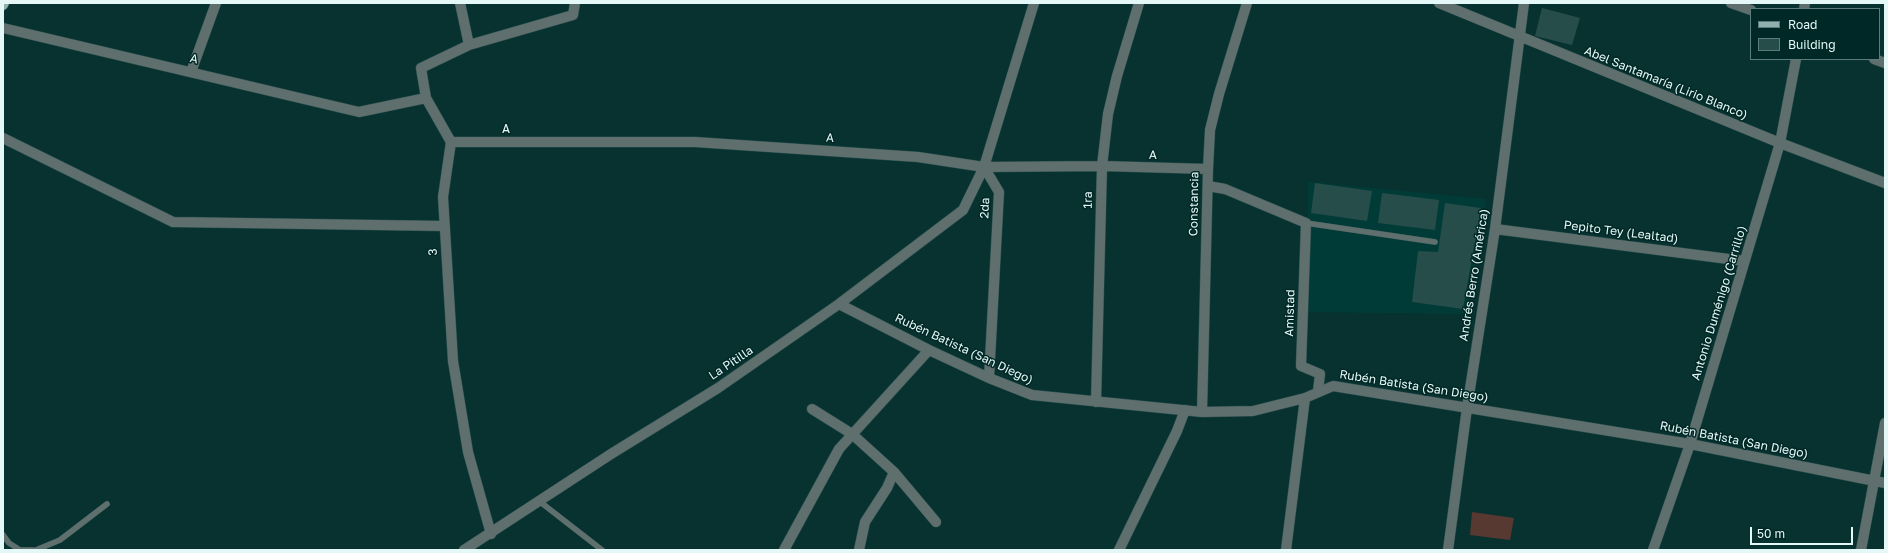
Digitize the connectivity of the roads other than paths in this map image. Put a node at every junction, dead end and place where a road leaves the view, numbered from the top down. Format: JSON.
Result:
{"nodes":[{"id":1,"x":216,"y":3,"type":"edge"},
{"id":2,"x":460,"y":3,"type":"edge"},
{"id":3,"x":575,"y":3,"type":"edge"},
{"id":4,"x":1034,"y":3,"type":"edge"},
{"id":5,"x":1139,"y":3,"type":"edge"},
{"id":6,"x":1247,"y":3,"type":"edge"},
{"id":7,"x":1439,"y":3,"type":"edge"},
{"id":8,"x":1524,"y":3,"type":"edge"},
{"id":9,"x":1731,"y":3,"type":"edge"},
{"id":10,"x":1750,"y":10,"type":"edge"},
{"id":11,"x":3,"y":28,"type":"edge"},
{"id":12,"x":1520,"y":37,"type":"junction"},
{"id":13,"x":469,"y":45,"type":"junction"},
{"id":14,"x":1796,"y":60,"type":"edge"},
{"id":15,"x":191,"y":72,"type":"junction"},
{"id":16,"x":426,"y":98,"type":"junction"},
{"id":17,"x":3,"y":138,"type":"edge"},
{"id":18,"x":451,"y":142,"type":"junction"},
{"id":19,"x":1780,"y":143,"type":"junction"},
{"id":20,"x":1102,"y":166,"type":"junction"},
{"id":21,"x":984,"y":167,"type":"junction"},
{"id":22,"x":1208,"y":169,"type":"junction"},
{"id":23,"x":1885,"y":184,"type":"edge"},
{"id":24,"x":1208,"y":186,"type":"junction"},
{"id":25,"x":1306,"y":223,"type":"junction"},
{"id":26,"x":444,"y":226,"type":"junction"},
{"id":27,"x":1495,"y":229,"type":"junction"},
{"id":28,"x":1435,"y":242,"type":"dead end"},
{"id":29,"x":1744,"y":261,"type":"junction"},
{"id":30,"x":839,"y":304,"type":"junction"},
{"id":31,"x":929,"y":350,"type":"junction"},
{"id":32,"x":989,"y":378,"type":"junction"},
{"id":33,"x":1318,"y":391,"type":"junction"},
{"id":34,"x":1305,"y":398,"type":"junction"},
{"id":35,"x":1096,"y":402,"type":"junction"},
{"id":36,"x":1467,"y":408,"type":"junction"},
{"id":37,"x":812,"y":409,"type":"dead end"},
{"id":38,"x":1185,"y":410,"type":"junction"},
{"id":39,"x":1202,"y":412,"type":"junction"},
{"id":40,"x":1885,"y":423,"type":"edge"},
{"id":41,"x":852,"y":434,"type":"junction"},
{"id":42,"x":1690,"y":444,"type":"junction"},
{"id":43,"x":894,"y":472,"type":"junction"},
{"id":44,"x":1873,"y":481,"type":"junction"},
{"id":45,"x":1885,"y":483,"type":"edge"},
{"id":46,"x":539,"y":500,"type":"junction"},
{"id":47,"x":107,"y":504,"type":"dead end"},
{"id":48,"x":936,"y":522,"type":"dead end"},
{"id":49,"x":491,"y":534,"type":"junction"},
{"id":50,"x":3,"y":535,"type":"edge"},
{"id":51,"x":33,"y":550,"type":"edge"},
{"id":52,"x":36,"y":550,"type":"edge"},
{"id":53,"x":464,"y":550,"type":"edge"},
{"id":54,"x":602,"y":550,"type":"edge"},
{"id":55,"x":784,"y":550,"type":"edge"},
{"id":56,"x":859,"y":550,"type":"edge"},
{"id":57,"x":1118,"y":550,"type":"edge"},
{"id":58,"x":1286,"y":550,"type":"edge"},
{"id":59,"x":1448,"y":550,"type":"edge"},
{"id":60,"x":1653,"y":550,"type":"edge"},
{"id":61,"x":1861,"y":550,"type":"edge"}],
"edges":[{"from":1,"to":15,"type":"street"},
{"from":2,"to":13,"type":"street"},
{"from":3,"to":13,"type":"street"},
{"from":4,"to":21,"type":"street"},
{"from":5,"to":20,"type":"street","name":"1ra"},
{"from":6,"to":22,"type":"street","name":"Constancia"},
{"from":7,"to":12,"type":"street","name":"Abel Santamaría (Lirio Blanco)"},
{"from":8,"to":12,"type":"street","name":"Andrés Berro (América)"},
{"from":9,"to":10,"type":"street"},
{"from":11,"to":15,"type":"street","name":"A"},
{"from":12,"to":19,"type":"street","name":"Abel Santamaría (Lirio Blanco)"},
{"from":12,"to":27,"type":"street","name":"Andrés Berro (América)"},
{"from":13,"to":16,"type":"street"},
{"from":14,"to":19,"type":"street","name":"Antonio Duménigo (Carrillo)"},
{"from":15,"to":16,"type":"street","name":"A"},
{"from":16,"to":18,"type":"street"},
{"from":17,"to":26,"type":"street"},
{"from":18,"to":21,"type":"street","name":"A"},
{"from":18,"to":26,"type":"street","name":"3"},
{"from":19,"to":23,"type":"street","name":"Abel Santamaría (Lirio Blanco)"},
{"from":19,"to":29,"type":"street","name":"Antonio Duménigo (Carrillo)"},
{"from":20,"to":21,"type":"street","name":"A"},
{"from":20,"to":22,"type":"street","name":"A"},
{"from":20,"to":35,"type":"street","name":"1ra"},
{"from":21,"to":30,"type":"street","name":"La Pitilla"},
{"from":21,"to":32,"type":"street","name":"2da"},
{"from":22,"to":24,"type":"street","name":"Constancia"},
{"from":24,"to":25,"type":"street"},
{"from":24,"to":39,"type":"street","name":"Constancia"},
{"from":25,"to":28,"type":"lane"},
{"from":25,"to":33,"type":"street","name":"Amistad"},
{"from":26,"to":49,"type":"street","name":"3"},
{"from":27,"to":29,"type":"street","name":"Pepito Tey (Lealtad)"},
{"from":27,"to":36,"type":"street","name":"Andrés Berro (América)"},
{"from":29,"to":42,"type":"street","name":"Antonio Duménigo (Carrillo)"},
{"from":30,"to":31,"type":"street","name":"Rubén Batista (San Diego)"},
{"from":30,"to":46,"type":"street","name":"La Pitilla"},
{"from":31,"to":32,"type":"street","name":"Rubén Batista (San Diego)"},
{"from":31,"to":41,"type":"street"},
{"from":32,"to":35,"type":"street","name":"Rubén Batista (San Diego)"},
{"from":33,"to":34,"type":"street","name":"Rubén Batista (San Diego)"},
{"from":33,"to":36,"type":"street","name":"Rubén Batista (San Diego)"},
{"from":34,"to":39,"type":"street","name":"Rubén Batista (San Diego)"},
{"from":34,"to":58,"type":"street"},
{"from":35,"to":38,"type":"street","name":"Rubén Batista (San Diego)"},
{"from":36,"to":42,"type":"street","name":"Rubén Batista (San Diego)"},
{"from":36,"to":59,"type":"street","name":"Andrés Berro (América)"},
{"from":37,"to":41,"type":"street"},
{"from":38,"to":39,"type":"street","name":"Rubén Batista (San Diego)"},
{"from":38,"to":57,"type":"street"},
{"from":40,"to":44,"type":"street"},
{"from":41,"to":43,"type":"street"},
{"from":41,"to":55,"type":"street"},
{"from":42,"to":44,"type":"street","name":"Rubén Batista (San Diego)"},
{"from":42,"to":60,"type":"street","name":"Antonio Duménigo (Carrillo)"},
{"from":43,"to":48,"type":"street"},
{"from":43,"to":56,"type":"street"},
{"from":44,"to":45,"type":"street","name":"Rubén Batista (San Diego)"},
{"from":44,"to":61,"type":"street"},
{"from":46,"to":49,"type":"street","name":"La Pitilla"},
{"from":46,"to":54,"type":"lane"},
{"from":47,"to":52,"type":"lane"},
{"from":49,"to":53,"type":"street","name":"La Pitilla"},
{"from":50,"to":51,"type":"lane"}]}
